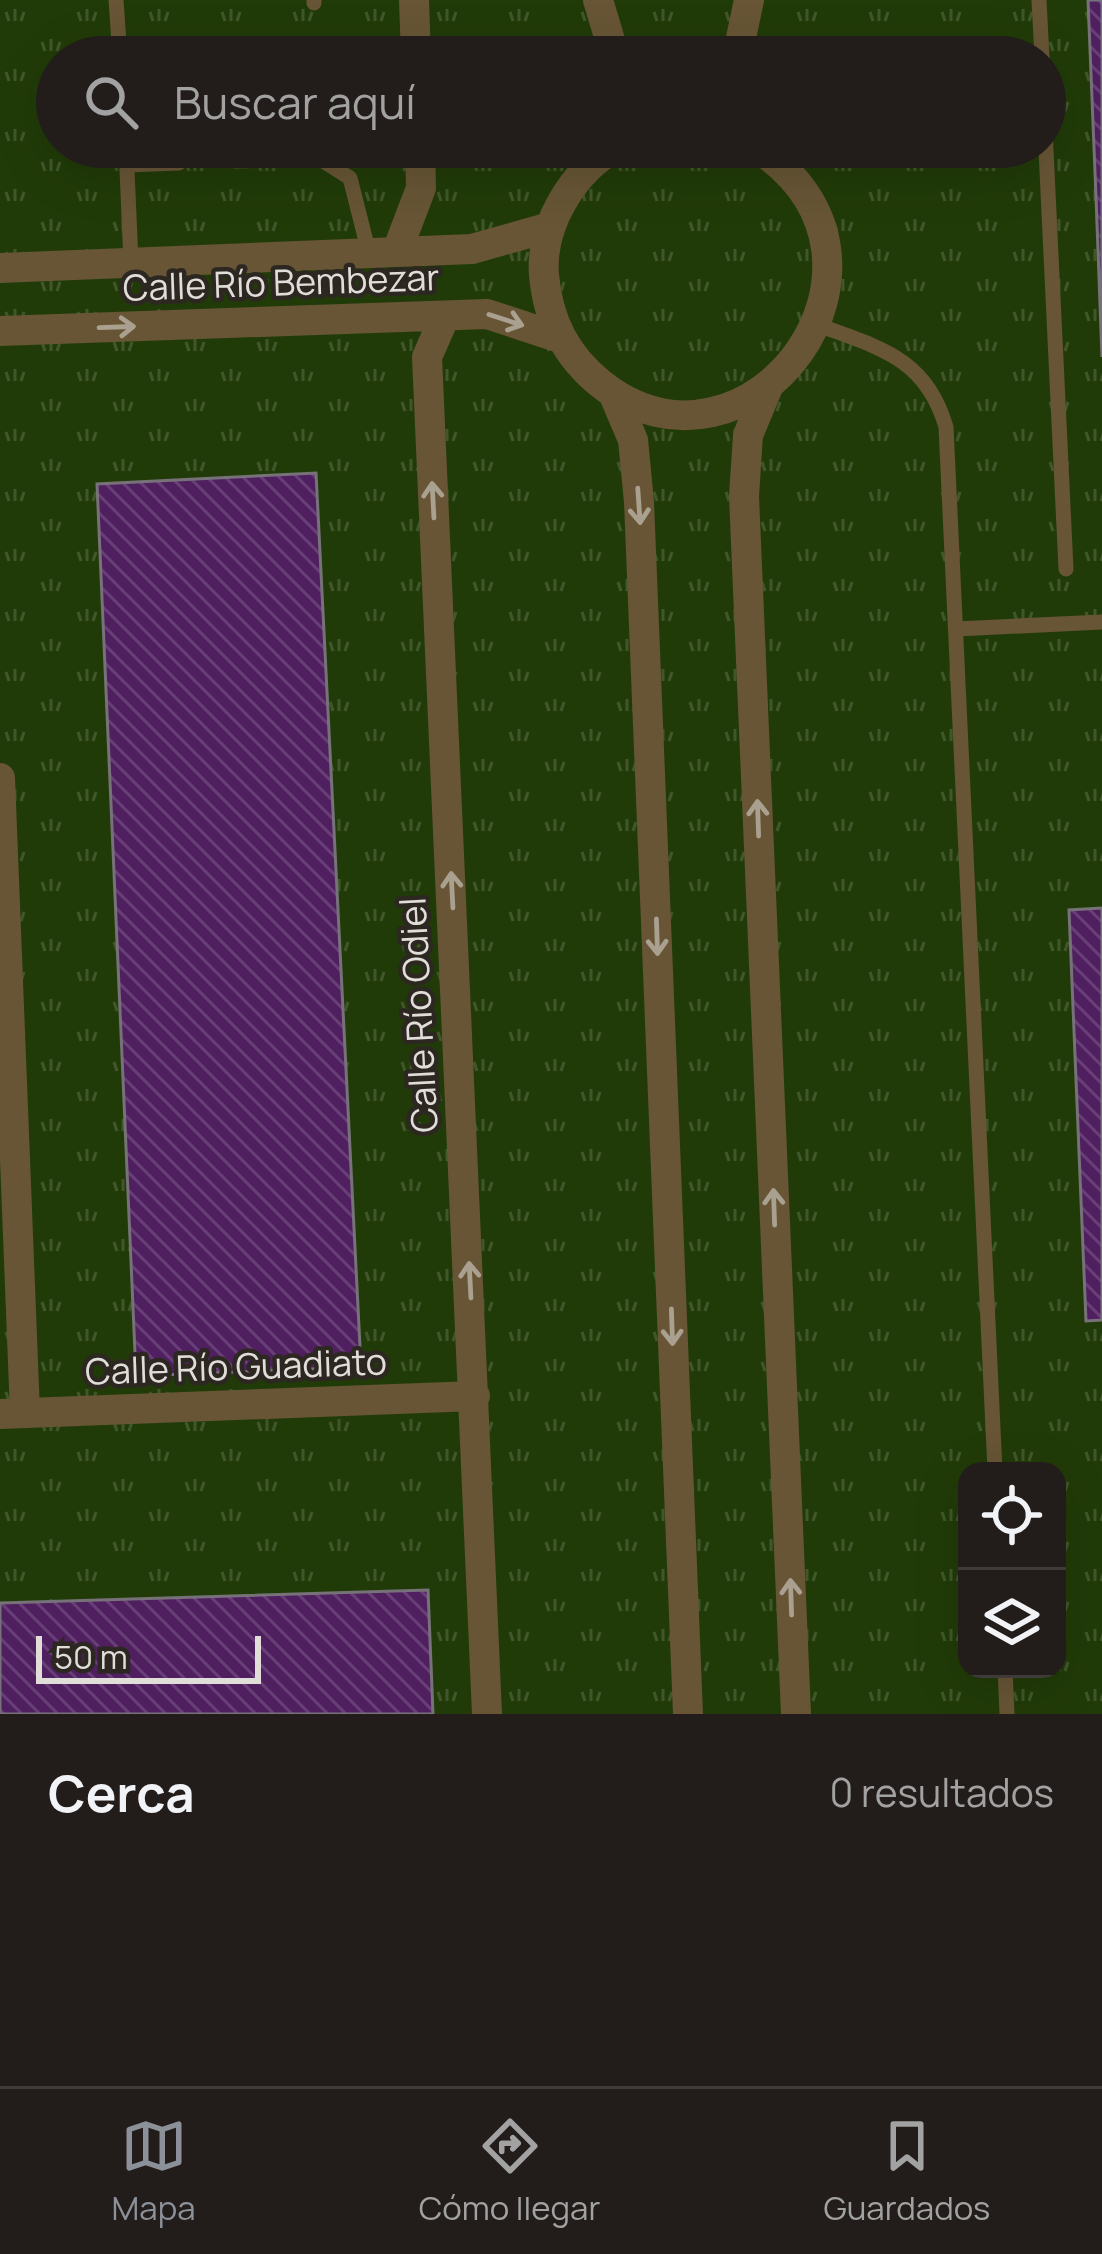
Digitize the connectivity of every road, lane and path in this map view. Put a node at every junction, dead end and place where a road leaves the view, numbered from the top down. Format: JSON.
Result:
{"nodes":[{"id":1,"x":116,"y":0,"type":"edge"},
{"id":2,"x":414,"y":0,"type":"edge"},
{"id":3,"x":598,"y":0,"type":"edge"},
{"id":4,"x":749,"y":0,"type":"edge"},
{"id":5,"x":1039,"y":0,"type":"edge"},
{"id":6,"x":119,"y":36,"type":"edge"},
{"id":7,"x":415,"y":36,"type":"edge"},
{"id":8,"x":609,"y":36,"type":"edge"},
{"id":9,"x":741,"y":36,"type":"edge"},
{"id":10,"x":1041,"y":36,"type":"edge"},
{"id":11,"x":127,"y":168,"type":"edge"},
{"id":12,"x":338,"y":168,"type":"edge"},
{"id":13,"x":420,"y":168,"type":"edge"},
{"id":14,"x":590,"y":168,"type":"edge"},
{"id":15,"x":780,"y":168,"type":"edge"},
{"id":16,"x":1047,"y":168,"type":"edge"},
{"id":17,"x":550,"y":227,"type":"junction"},
{"id":18,"x":383,"y":252,"type":"junction"},
{"id":19,"x":131,"y":262,"type":"junction"},
{"id":20,"x":0,"y":268,"type":"edge"},
{"id":21,"x":446,"y":316,"type":"junction"},
{"id":22,"x":818,"y":325,"type":"junction"},
{"id":23,"x":0,"y":331,"type":"edge"},
{"id":24,"x":560,"y":338,"type":"junction"},
{"id":25,"x":768,"y":387,"type":"junction"},
{"id":26,"x":613,"y":393,"type":"junction"},
{"id":27,"x":1066,"y":569,"type":"dead end"},
{"id":28,"x":1102,"y":622,"type":"edge"},
{"id":29,"x":956,"y":629,"type":"junction"},
{"id":30,"x":0,"y":778,"type":"edge"},
{"id":31,"x":475,"y":1396,"type":"junction"},
{"id":32,"x":13,"y":1413,"type":"edge"},
{"id":33,"x":995,"y":1462,"type":"edge"},
{"id":34,"x":1004,"y":1678,"type":"edge"},
{"id":35,"x":488,"y":1714,"type":"edge"},
{"id":36,"x":688,"y":1714,"type":"edge"},
{"id":37,"x":796,"y":1714,"type":"edge"},
{"id":38,"x":1006,"y":1714,"type":"edge"}],
"edges":[{"from":1,"to":6,"type":"lane"},
{"from":2,"to":7,"type":"street"},
{"from":3,"to":8,"type":"street"},
{"from":4,"to":9,"type":"street"},
{"from":5,"to":10,"type":"lane"},
{"from":11,"to":19,"type":"lane"},
{"from":12,"to":18,"type":"lane"},
{"from":13,"to":18,"type":"street"},
{"from":14,"to":17,"type":"street"},
{"from":15,"to":22,"type":"street"},
{"from":16,"to":27,"type":"lane"},
{"from":17,"to":18,"type":"street","name":"Calle Río Bembezar"},
{"from":17,"to":24,"type":"street"},
{"from":18,"to":19,"type":"street","name":"Calle Río Bembezar"},
{"from":19,"to":20,"type":"street","name":"Calle Río Bembezar"},
{"from":23,"to":21,"type":"street","name":"Calle Río Bembezar","one_way":true},
{"from":21,"to":24,"type":"street","name":"Calle Río Bembezar","one_way":true},
{"from":31,"to":21,"type":"street","name":"Calle Río Odiel","one_way":true},
{"from":22,"to":25,"type":"street"},
{"from":22,"to":29,"type":"lane"},
{"from":24,"to":26,"type":"street"},
{"from":25,"to":26,"type":"street"},
{"from":37,"to":25,"type":"street","one_way":true},
{"from":26,"to":36,"type":"street","one_way":true},
{"from":28,"to":29,"type":"lane"},
{"from":29,"to":33,"type":"lane"},
{"from":30,"to":32,"type":"street"},
{"from":31,"to":32,"type":"street","name":"Calle Río Guadiato"},
{"from":31,"to":35,"type":"street","name":"Calle Río Odiel"},
{"from":34,"to":38,"type":"lane"}]}
